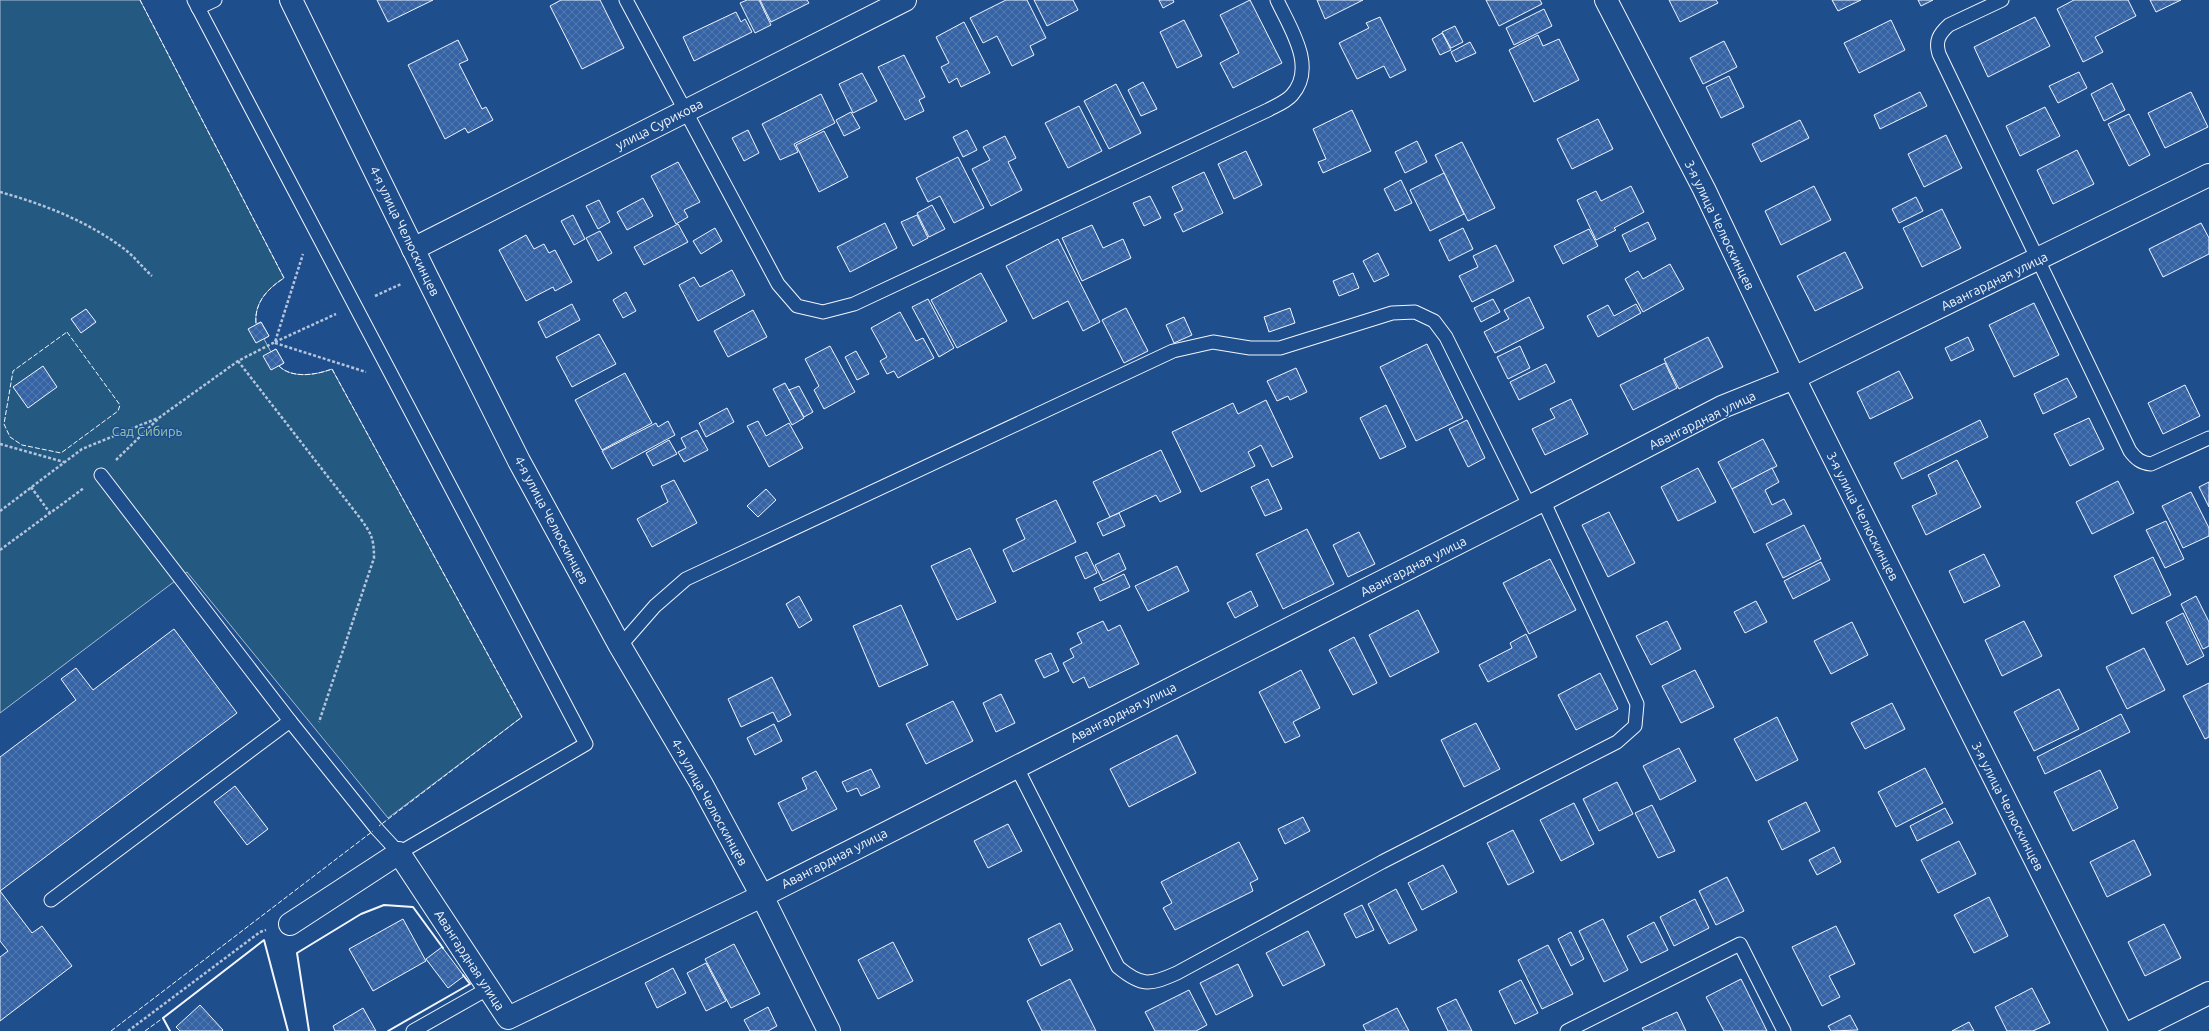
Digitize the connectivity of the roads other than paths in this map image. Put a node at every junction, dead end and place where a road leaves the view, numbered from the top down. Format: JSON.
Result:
{"nodes":[{"id":1,"x":215,"y":0,"type":"edge"},
{"id":2,"x":291,"y":0,"type":"edge"},
{"id":3,"x":626,"y":0,"type":"edge"},
{"id":4,"x":905,"y":0,"type":"edge"},
{"id":5,"x":1277,"y":0,"type":"edge"},
{"id":6,"x":1606,"y":0,"type":"edge"},
{"id":7,"x":2002,"y":0,"type":"edge"},
{"id":8,"x":196,"y":4,"type":"edge"},
{"id":9,"x":686,"y":111,"type":"junction"},
{"id":10,"x":2209,"y":175,"type":"edge"},
{"id":11,"x":413,"y":249,"type":"junction"},
{"id":12,"x":2038,"y":260,"type":"junction"},
{"id":13,"x":1794,"y":378,"type":"junction"},
{"id":14,"x":2209,"y":438,"type":"edge"},
{"id":15,"x":101,"y":475,"type":"road end"},
{"id":16,"x":1537,"y":504,"type":"junction"},
{"id":17,"x":620,"y":646,"type":"junction"},
{"id":18,"x":290,"y":720,"type":"junction"},
{"id":19,"x":1016,"y":766,"type":"junction"},
{"id":20,"x":399,"y":853,"type":"junction"},
{"id":21,"x":762,"y":896,"type":"junction"},
{"id":22,"x":51,"y":900,"type":"dead end"},
{"id":23,"x":290,"y":924,"type":"road end"},
{"id":24,"x":489,"y":988,"type":"junction"},
{"id":25,"x":2209,"y":993,"type":"edge"},
{"id":26,"x":511,"y":1024,"type":"edge"},
{"id":27,"x":413,"y":1031,"type":"edge"},
{"id":28,"x":829,"y":1031,"type":"edge"},
{"id":29,"x":1567,"y":1031,"type":"edge"},
{"id":30,"x":1784,"y":1031,"type":"edge"},
{"id":31,"x":2121,"y":1031,"type":"edge"},
{"id":32,"x":2133,"y":1031,"type":"edge"}],
"edges":[{"from":1,"to":8,"type":"lane"},
{"from":2,"to":11,"type":"street","name":"4-я улица Челюскинцев"},
{"from":3,"to":9,"type":"lane"},
{"from":4,"to":9,"type":"street","name":"улица Сурикова"},
{"from":5,"to":9,"type":"lane"},
{"from":6,"to":13,"type":"street","name":"3-я улица Челюскинцев"},
{"from":7,"to":12,"type":"lane"},
{"from":8,"to":20,"type":"lane"},
{"from":9,"to":11,"type":"street","name":"улица Сурикова"},
{"from":10,"to":12,"type":"street","name":"Авангардная улица"},
{"from":11,"to":17,"type":"street","name":"4-я улица Челюскинцев"},
{"from":12,"to":13,"type":"street","name":"Авангардная улица"},
{"from":12,"to":14,"type":"lane"},
{"from":13,"to":16,"type":"street","name":"Авангардная улица"},
{"from":13,"to":31,"type":"street","name":"3-я улица Челюскинцев"},
{"from":15,"to":18,"type":"lane"},
{"from":16,"to":17,"type":"lane"},
{"from":16,"to":19,"type":"street","name":"Авангардная улица"},
{"from":16,"to":19,"type":"lane"},
{"from":17,"to":21,"type":"street","name":"4-я улица Челюскинцев"},
{"from":18,"to":20,"type":"lane"},
{"from":18,"to":22,"type":"lane"},
{"from":19,"to":21,"type":"street","name":"Авангардная улица"},
{"from":20,"to":23,"type":"street"},
{"from":20,"to":24,"type":"street","name":"Авангардная улица"},
{"from":21,"to":26,"type":"street","name":"Авангардная улица"},
{"from":21,"to":28,"type":"street","name":"4-я улица Челюскинцев"},
{"from":24,"to":26,"type":"street","name":"Авангардная улица"},
{"from":24,"to":27,"type":"lane"},
{"from":25,"to":32,"type":"street"},
{"from":29,"to":30,"type":"lane"}]}
